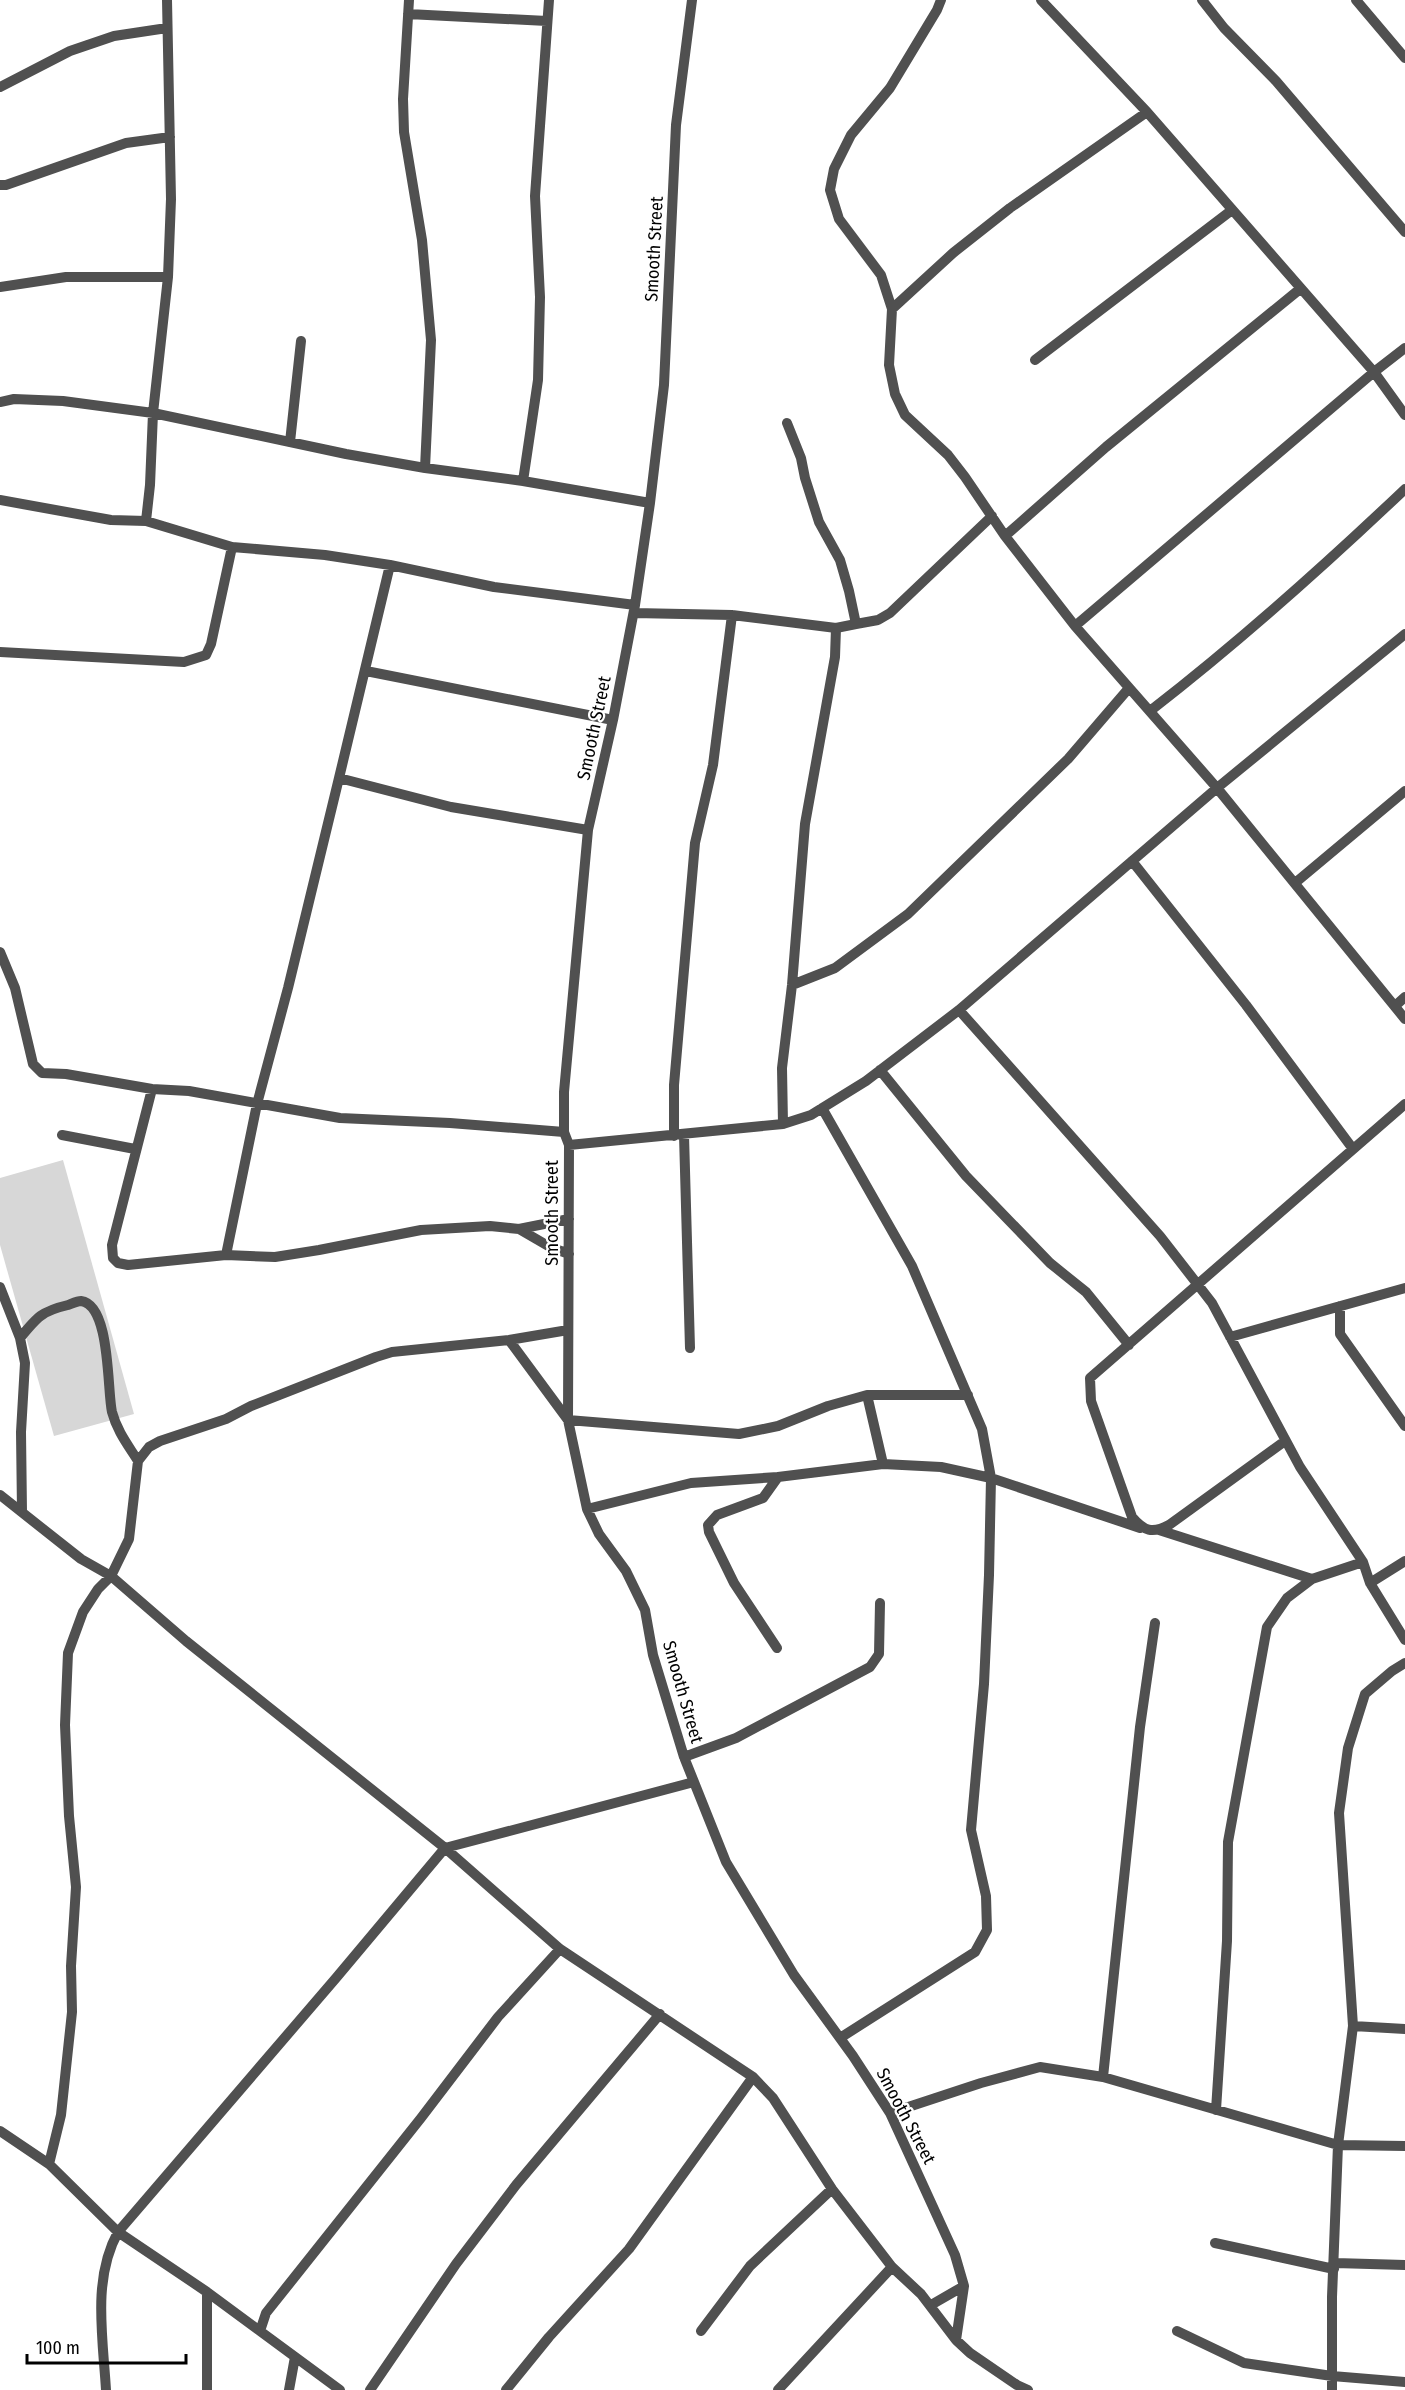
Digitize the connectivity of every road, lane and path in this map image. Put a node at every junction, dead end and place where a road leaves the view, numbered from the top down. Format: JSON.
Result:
{"nodes":[{"id":1,"x":166,"y":0,"type":"edge"},
{"id":2,"x":409,"y":0,"type":"edge"},
{"id":3,"x":549,"y":0,"type":"edge"},
{"id":4,"x":692,"y":0,"type":"edge"},
{"id":5,"x":941,"y":0,"type":"edge"},
{"id":6,"x":1041,"y":0,"type":"edge"},
{"id":7,"x":1202,"y":0,"type":"edge"},
{"id":8,"x":1356,"y":0,"type":"edge"},
{"id":9,"x":408,"y":14,"type":"junction"},
{"id":10,"x":547,"y":21,"type":"junction"},
{"id":11,"x":167,"y":28,"type":"junction"},
{"id":12,"x":1405,"y":58,"type":"edge"},
{"id":13,"x":0,"y":87,"type":"edge"},
{"id":14,"x":1147,"y":112,"type":"junction"},
{"id":15,"x":170,"y":137,"type":"junction"},
{"id":16,"x":0,"y":185,"type":"edge"},
{"id":17,"x":1232,"y":210,"type":"junction"},
{"id":18,"x":1405,"y":232,"type":"edge"},
{"id":19,"x":168,"y":277,"type":"junction"},
{"id":20,"x":0,"y":287,"type":"edge"},
{"id":21,"x":1300,"y":289,"type":"junction"},
{"id":22,"x":892,"y":309,"type":"junction"},
{"id":23,"x":302,"y":341,"type":"dead end"},
{"id":24,"x":1405,"y":348,"type":"edge"},
{"id":25,"x":1035,"y":360,"type":"dead end"},
{"id":26,"x":1374,"y":372,"type":"junction"},
{"id":27,"x":0,"y":402,"type":"edge"},
{"id":28,"x":153,"y":413,"type":"junction"},
{"id":29,"x":1405,"y":415,"type":"edge"},
{"id":30,"x":787,"y":423,"type":"dead end"},
{"id":31,"x":290,"y":442,"type":"junction"},
{"id":32,"x":425,"y":468,"type":"junction"},
{"id":33,"x":523,"y":481,"type":"junction"},
{"id":34,"x":1405,"y":489,"type":"edge"},
{"id":35,"x":0,"y":500,"type":"edge"},
{"id":36,"x":650,"y":503,"type":"junction"},
{"id":37,"x":992,"y":516,"type":"junction"},
{"id":38,"x":146,"y":521,"type":"junction"},
{"id":39,"x":1005,"y":536,"type":"junction"},
{"id":40,"x":232,"y":547,"type":"junction"},
{"id":41,"x":390,"y":565,"type":"junction"},
{"id":42,"x":634,"y":609,"type":"junction"},
{"id":43,"x":732,"y":615,"type":"junction"},
{"id":44,"x":856,"y":624,"type":"junction"},
{"id":45,"x":1075,"y":626,"type":"junction"},
{"id":46,"x":836,"y":628,"type":"junction"},
{"id":47,"x":1405,"y":634,"type":"edge"},
{"id":48,"x":0,"y":652,"type":"edge"},
{"id":49,"x":366,"y":671,"type":"junction"},
{"id":50,"x":1129,"y":688,"type":"junction"},
{"id":51,"x":1150,"y":711,"type":"junction"},
{"id":52,"x":613,"y":720,"type":"junction"},
{"id":53,"x":339,"y":778,"type":"junction"},
{"id":54,"x":1217,"y":788,"type":"junction"},
{"id":55,"x":1405,"y":791,"type":"edge"},
{"id":56,"x":588,"y":830,"type":"junction"},
{"id":57,"x":1132,"y":861,"type":"junction"},
{"id":58,"x":1295,"y":883,"type":"junction"},
{"id":59,"x":0,"y":952,"type":"edge"},
{"id":60,"x":792,"y":985,"type":"junction"},
{"id":61,"x":1405,"y":996,"type":"edge"},
{"id":62,"x":1395,"y":1006,"type":"junction"},
{"id":63,"x":959,"y":1010,"type":"junction"},
{"id":64,"x":1405,"y":1019,"type":"edge"},
{"id":65,"x":880,"y":1070,"type":"junction"},
{"id":66,"x":152,"y":1089,"type":"junction"},
{"id":67,"x":257,"y":1104,"type":"junction"},
{"id":68,"x":1405,"y":1104,"type":"edge"},
{"id":69,"x":822,"y":1108,"type":"junction"},
{"id":70,"x":783,"y":1124,"type":"junction"},
{"id":71,"x":564,"y":1132,"type":"junction"},
{"id":72,"x":62,"y":1135,"type":"dead end"},
{"id":73,"x":679,"y":1136,"type":"junction"},
{"id":74,"x":569,"y":1145,"type":"junction"},
{"id":75,"x":135,"y":1149,"type":"junction"},
{"id":76,"x":1353,"y":1149,"type":"junction"},
{"id":77,"x":569,"y":1219,"type":"junction"},
{"id":78,"x":519,"y":1229,"type":"junction"},
{"id":79,"x":569,"y":1254,"type":"junction"},
{"id":80,"x":226,"y":1255,"type":"junction"},
{"id":81,"x":1198,"y":1286,"type":"junction"},
{"id":82,"x":0,"y":1287,"type":"edge"},
{"id":83,"x":1405,"y":1288,"type":"edge"},
{"id":84,"x":1340,"y":1306,"type":"junction"},
{"id":85,"x":568,"y":1330,"type":"junction"},
{"id":86,"x":1230,"y":1337,"type":"junction"},
{"id":87,"x":20,"y":1338,"type":"junction"},
{"id":88,"x":509,"y":1340,"type":"junction"},
{"id":89,"x":1129,"y":1345,"type":"junction"},
{"id":90,"x":690,"y":1348,"type":"dead end"},
{"id":91,"x":867,"y":1395,"type":"junction"},
{"id":92,"x":968,"y":1395,"type":"junction"},
{"id":93,"x":568,"y":1420,"type":"junction"},
{"id":94,"x":1405,"y":1426,"type":"edge"},
{"id":95,"x":1285,"y":1441,"type":"junction"},
{"id":96,"x":138,"y":1461,"type":"junction"},
{"id":97,"x":883,"y":1464,"type":"junction"},
{"id":98,"x":778,"y":1477,"type":"junction"},
{"id":99,"x":990,"y":1478,"type":"junction"},
{"id":100,"x":0,"y":1495,"type":"edge"},
{"id":101,"x":587,"y":1509,"type":"junction"},
{"id":102,"x":22,"y":1512,"type":"junction"},
{"id":103,"x":1142,"y":1528,"type":"junction"},
{"id":104,"x":1160,"y":1530,"type":"junction"},
{"id":105,"x":1405,"y":1561,"type":"edge"},
{"id":106,"x":1363,"y":1562,"type":"junction"},
{"id":107,"x":111,"y":1576,"type":"junction"},
{"id":108,"x":1312,"y":1579,"type":"junction"},
{"id":109,"x":1370,"y":1583,"type":"junction"},
{"id":110,"x":880,"y":1603,"type":"dead end"},
{"id":111,"x":1155,"y":1623,"type":"dead end"},
{"id":112,"x":1405,"y":1640,"type":"edge"},
{"id":113,"x":777,"y":1648,"type":"dead end"},
{"id":114,"x":1405,"y":1663,"type":"edge"},
{"id":115,"x":684,"y":1757,"type":"junction"},
{"id":116,"x":694,"y":1782,"type":"junction"},
{"id":117,"x":445,"y":1848,"type":"junction"},
{"id":118,"x":560,"y":1949,"type":"junction"},
{"id":119,"x":660,"y":2014,"type":"junction"},
{"id":120,"x":1353,"y":2026,"type":"junction"},
{"id":121,"x":1405,"y":2029,"type":"edge"},
{"id":122,"x":840,"y":2038,"type":"junction"},
{"id":123,"x":753,"y":2077,"type":"junction"},
{"id":124,"x":1103,"y":2077,"type":"junction"},
{"id":125,"x":1216,"y":2110,"type":"junction"},
{"id":126,"x":890,"y":2113,"type":"junction"},
{"id":127,"x":1,"y":2133,"type":"edge"},
{"id":128,"x":1338,"y":2145,"type":"junction"},
{"id":129,"x":1405,"y":2146,"type":"edge"},
{"id":130,"x":49,"y":2164,"type":"junction"},
{"id":131,"x":832,"y":2189,"type":"junction"},
{"id":132,"x":118,"y":2232,"type":"junction"},
{"id":133,"x":1215,"y":2243,"type":"dead end"},
{"id":134,"x":1405,"y":2265,"type":"edge"},
{"id":135,"x":1334,"y":2266,"type":"junction"},
{"id":136,"x":892,"y":2267,"type":"junction"},
{"id":137,"x":964,"y":2286,"type":"junction"},
{"id":138,"x":207,"y":2292,"type":"junction"},
{"id":139,"x":931,"y":2305,"type":"junction"},
{"id":140,"x":260,"y":2331,"type":"junction"},
{"id":141,"x":701,"y":2331,"type":"dead end"},
{"id":142,"x":1177,"y":2331,"type":"dead end"},
{"id":143,"x":957,"y":2340,"type":"junction"},
{"id":144,"x":295,"y":2357,"type":"junction"},
{"id":145,"x":1332,"y":2376,"type":"junction"},
{"id":146,"x":1405,"y":2382,"type":"edge"},
{"id":147,"x":106,"y":2390,"type":"edge"},
{"id":148,"x":207,"y":2390,"type":"edge"},
{"id":149,"x":289,"y":2390,"type":"edge"},
{"id":150,"x":340,"y":2390,"type":"edge"},
{"id":151,"x":370,"y":2390,"type":"edge"},
{"id":152,"x":506,"y":2390,"type":"edge"},
{"id":153,"x":778,"y":2390,"type":"edge"},
{"id":154,"x":1028,"y":2390,"type":"edge"},
{"id":155,"x":1332,"y":2390,"type":"edge"}],
"edges":[{"from":1,"to":11,"type":"street"},
{"from":2,"to":9,"type":"street"},
{"from":3,"to":10,"type":"street"},
{"from":4,"to":36,"type":"street","name":"Smooth Street"},
{"from":5,"to":22,"type":"street"},
{"from":6,"to":14,"type":"street"},
{"from":7,"to":18,"type":"street"},
{"from":8,"to":12,"type":"street"},
{"from":9,"to":10,"type":"street"},
{"from":9,"to":32,"type":"street"},
{"from":10,"to":33,"type":"street"},
{"from":11,"to":13,"type":"street"},
{"from":11,"to":15,"type":"street"},
{"from":14,"to":17,"type":"street"},
{"from":14,"to":22,"type":"street"},
{"from":15,"to":16,"type":"street"},
{"from":15,"to":19,"type":"street"},
{"from":17,"to":21,"type":"street"},
{"from":17,"to":25,"type":"street"},
{"from":19,"to":20,"type":"street"},
{"from":19,"to":28,"type":"street"},
{"from":21,"to":26,"type":"street"},
{"from":21,"to":39,"type":"street"},
{"from":22,"to":37,"type":"street"},
{"from":23,"to":31,"type":"street"},
{"from":24,"to":26,"type":"street"},
{"from":26,"to":29,"type":"street"},
{"from":26,"to":45,"type":"street"},
{"from":27,"to":28,"type":"street"},
{"from":28,"to":31,"type":"street"},
{"from":28,"to":38,"type":"street"},
{"from":30,"to":44,"type":"street"},
{"from":31,"to":32,"type":"street"},
{"from":32,"to":33,"type":"street"},
{"from":33,"to":36,"type":"street"},
{"from":34,"to":51,"type":"street"},
{"from":35,"to":38,"type":"street"},
{"from":36,"to":42,"type":"street","name":"Smooth Street"},
{"from":37,"to":39,"type":"street"},
{"from":37,"to":44,"type":"street"},
{"from":38,"to":40,"type":"street"},
{"from":39,"to":45,"type":"street"},
{"from":40,"to":41,"type":"street"},
{"from":40,"to":48,"type":"street"},
{"from":41,"to":42,"type":"street"},
{"from":41,"to":49,"type":"street"},
{"from":42,"to":43,"type":"street"},
{"from":42,"to":52,"type":"street","name":"Smooth Street"},
{"from":43,"to":46,"type":"street"},
{"from":43,"to":73,"type":"street"},
{"from":44,"to":46,"type":"street"},
{"from":45,"to":50,"type":"street"},
{"from":46,"to":60,"type":"street"},
{"from":47,"to":54,"type":"street"},
{"from":49,"to":52,"type":"street"},
{"from":49,"to":53,"type":"street"},
{"from":50,"to":51,"type":"street"},
{"from":50,"to":60,"type":"street"},
{"from":51,"to":54,"type":"street"},
{"from":52,"to":56,"type":"street","name":"Smooth Street"},
{"from":53,"to":56,"type":"street"},
{"from":53,"to":67,"type":"street"},
{"from":54,"to":57,"type":"street"},
{"from":54,"to":58,"type":"street"},
{"from":55,"to":58,"type":"street"},
{"from":56,"to":71,"type":"street","name":"Smooth Street"},
{"from":57,"to":63,"type":"street"},
{"from":57,"to":76,"type":"street"},
{"from":58,"to":62,"type":"street"},
{"from":59,"to":66,"type":"street"},
{"from":60,"to":70,"type":"street"},
{"from":61,"to":62,"type":"street"},
{"from":62,"to":64,"type":"street"},
{"from":63,"to":65,"type":"street"},
{"from":63,"to":81,"type":"street"},
{"from":65,"to":69,"type":"street"},
{"from":65,"to":89,"type":"street"},
{"from":66,"to":67,"type":"street"},
{"from":66,"to":75,"type":"street"},
{"from":67,"to":71,"type":"street"},
{"from":67,"to":80,"type":"street"},
{"from":68,"to":76,"type":"street"},
{"from":69,"to":70,"type":"street"},
{"from":69,"to":92,"type":"street"},
{"from":70,"to":73,"type":"street"},
{"from":71,"to":74,"type":"street","name":"Smooth Street"},
{"from":72,"to":75,"type":"street"},
{"from":73,"to":74,"type":"street"},
{"from":73,"to":90,"type":"street"},
{"from":74,"to":77,"type":"street","name":"Smooth Street"},
{"from":75,"to":80,"type":"street"},
{"from":76,"to":81,"type":"street"},
{"from":77,"to":78,"type":"street"},
{"from":77,"to":79,"type":"street","name":"Smooth Street"},
{"from":78,"to":79,"type":"street"},
{"from":78,"to":80,"type":"street"},
{"from":79,"to":85,"type":"street","name":"Smooth Street"},
{"from":81,"to":86,"type":"street"},
{"from":81,"to":89,"type":"street"},
{"from":82,"to":87,"type":"street"},
{"from":83,"to":84,"type":"street"},
{"from":84,"to":86,"type":"street"},
{"from":84,"to":94,"type":"street"},
{"from":85,"to":88,"type":"street"},
{"from":85,"to":93,"type":"street","name":"Smooth Street"},
{"from":86,"to":95,"type":"street"},
{"from":87,"to":96,"type":"street"},
{"from":87,"to":102,"type":"street"},
{"from":88,"to":93,"type":"street"},
{"from":88,"to":96,"type":"street"},
{"from":89,"to":103,"type":"street"},
{"from":91,"to":92,"type":"street"},
{"from":91,"to":93,"type":"street"},
{"from":91,"to":97,"type":"street"},
{"from":92,"to":99,"type":"street"},
{"from":93,"to":101,"type":"street","name":"Smooth Street"},
{"from":95,"to":104,"type":"street"},
{"from":95,"to":106,"type":"street"},
{"from":96,"to":107,"type":"street"},
{"from":97,"to":98,"type":"street"},
{"from":97,"to":99,"type":"street"},
{"from":98,"to":101,"type":"street"},
{"from":98,"to":113,"type":"street"},
{"from":99,"to":103,"type":"street"},
{"from":99,"to":122,"type":"street"},
{"from":100,"to":102,"type":"street"},
{"from":101,"to":115,"type":"street","name":"Smooth Street"},
{"from":102,"to":107,"type":"street"},
{"from":103,"to":104,"type":"street"},
{"from":104,"to":108,"type":"street"},
{"from":105,"to":109,"type":"street"},
{"from":106,"to":108,"type":"street"},
{"from":106,"to":109,"type":"street"},
{"from":107,"to":117,"type":"street"},
{"from":107,"to":130,"type":"street"},
{"from":108,"to":125,"type":"street"},
{"from":109,"to":112,"type":"street"},
{"from":110,"to":115,"type":"street"},
{"from":111,"to":124,"type":"street"},
{"from":114,"to":120,"type":"street"},
{"from":115,"to":116,"type":"street","name":"Smooth Street"},
{"from":116,"to":117,"type":"street"},
{"from":116,"to":122,"type":"street","name":"Smooth Street"},
{"from":117,"to":118,"type":"street"},
{"from":117,"to":132,"type":"street"},
{"from":118,"to":119,"type":"street"},
{"from":118,"to":140,"type":"street"},
{"from":119,"to":123,"type":"street"},
{"from":119,"to":151,"type":"street"},
{"from":120,"to":121,"type":"street"},
{"from":120,"to":128,"type":"street"},
{"from":122,"to":126,"type":"street","name":"Smooth Street"},
{"from":123,"to":131,"type":"street"},
{"from":123,"to":152,"type":"street"},
{"from":124,"to":125,"type":"street"},
{"from":124,"to":126,"type":"street"},
{"from":125,"to":128,"type":"street"},
{"from":126,"to":137,"type":"street","name":"Smooth Street"},
{"from":127,"to":130,"type":"street"},
{"from":128,"to":129,"type":"street"},
{"from":128,"to":135,"type":"street"},
{"from":130,"to":132,"type":"street"},
{"from":131,"to":136,"type":"street"},
{"from":131,"to":141,"type":"street"},
{"from":132,"to":138,"type":"street"},
{"from":132,"to":147,"type":"street"},
{"from":133,"to":135,"type":"street"},
{"from":134,"to":135,"type":"street"},
{"from":135,"to":145,"type":"street"},
{"from":136,"to":139,"type":"street"},
{"from":136,"to":153,"type":"street"},
{"from":137,"to":139,"type":"street"},
{"from":137,"to":143,"type":"street","name":"Smooth Street"},
{"from":138,"to":140,"type":"street"},
{"from":138,"to":148,"type":"street"},
{"from":139,"to":143,"type":"street"},
{"from":140,"to":144,"type":"street"},
{"from":142,"to":145,"type":"street"},
{"from":143,"to":154,"type":"street"},
{"from":144,"to":149,"type":"street"},
{"from":144,"to":150,"type":"street"},
{"from":145,"to":146,"type":"street"},
{"from":145,"to":155,"type":"street"}]}
